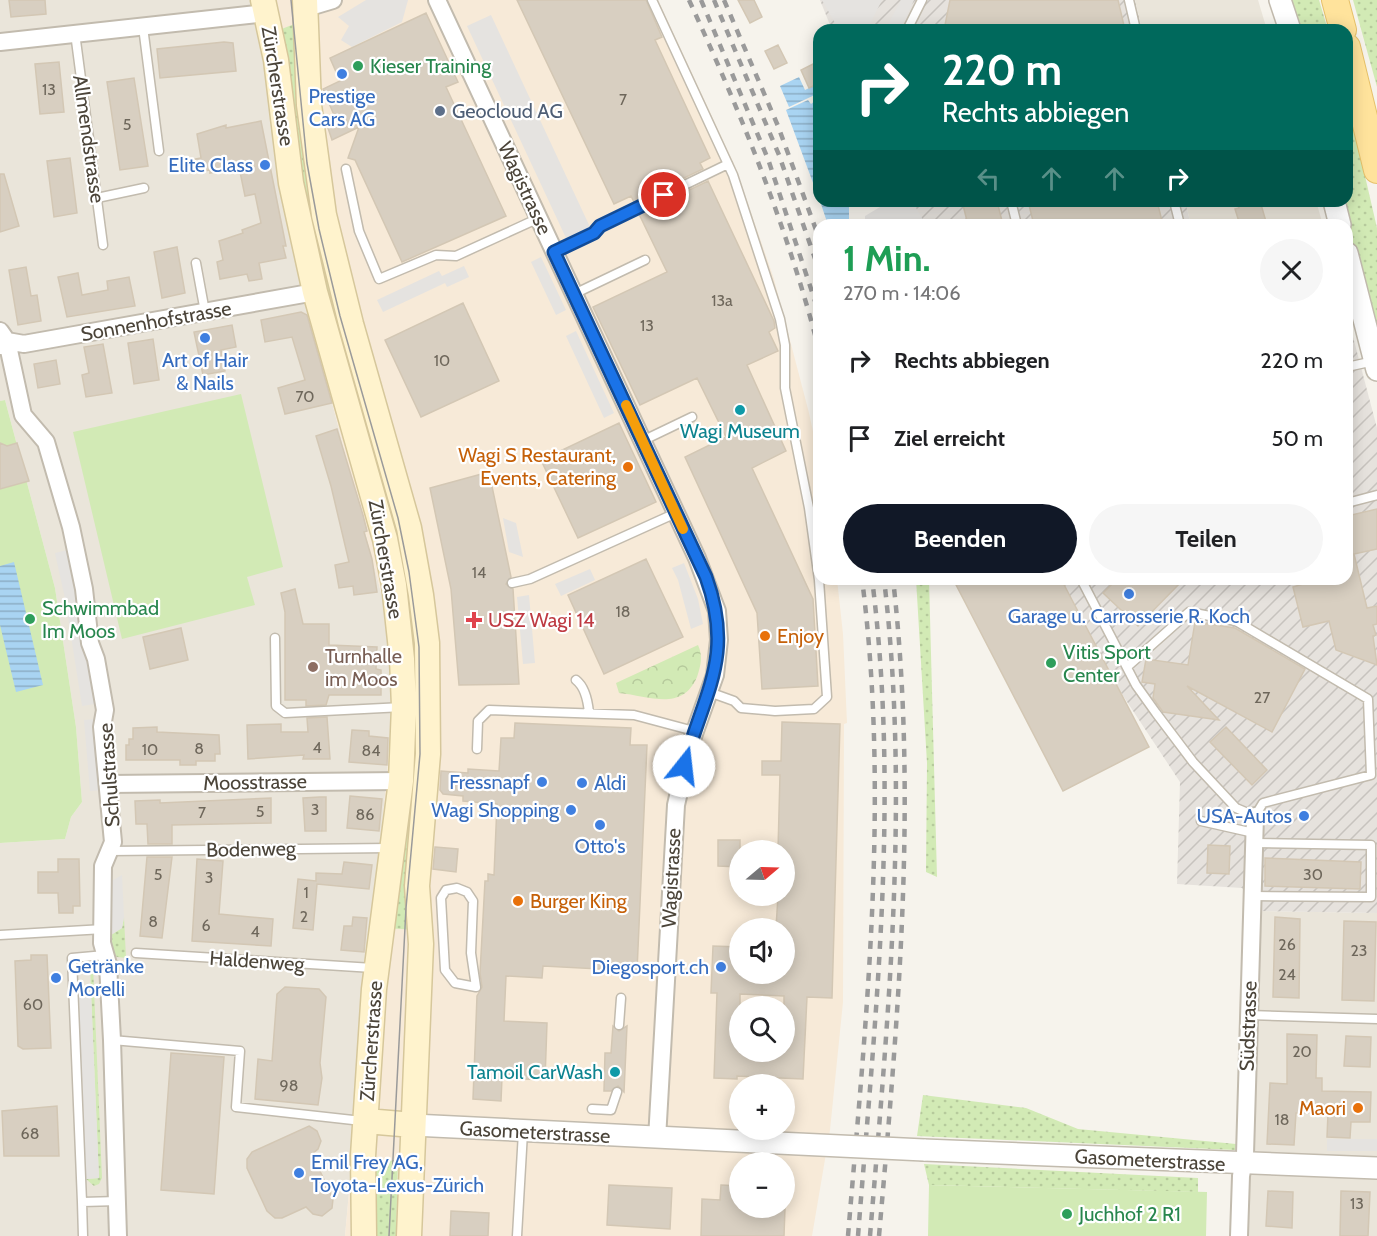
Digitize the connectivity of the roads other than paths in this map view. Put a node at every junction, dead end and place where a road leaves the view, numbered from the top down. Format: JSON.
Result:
{"nodes":[{"id":1,"x":333,"y":0,"type":"edge"},
{"id":2,"x":436,"y":0,"type":"edge"},
{"id":3,"x":652,"y":0,"type":"edge"},
{"id":4,"x":922,"y":0,"type":"edge"},
{"id":5,"x":1129,"y":0,"type":"edge"},
{"id":6,"x":1280,"y":0,"type":"edge"},
{"id":7,"x":305,"y":1,"type":"edge"},
{"id":8,"x":265,"y":6,"type":"edge"},
{"id":9,"x":910,"y":24,"type":"edge"},
{"id":10,"x":1135,"y":24,"type":"edge"},
{"id":11,"x":1288,"y":24,"type":"edge"},
{"id":12,"x":143,"y":27,"type":"junction"},
{"id":13,"x":75,"y":33,"type":"junction"},
{"id":14,"x":0,"y":42,"type":"edge"},
{"id":15,"x":1353,"y":72,"type":"edge"},
{"id":16,"x":159,"y":151,"type":"dead end"},
{"id":17,"x":728,"y":164,"type":"junction"},
{"id":18,"x":345,"y":170,"type":"dead end"},
{"id":19,"x":1377,"y":170,"type":"edge"},
{"id":20,"x":144,"y":188,"type":"dead end"},
{"id":21,"x":97,"y":198,"type":"junction"},
{"id":22,"x":539,"y":219,"type":"junction"},
{"id":23,"x":103,"y":245,"type":"dead end"},
{"id":24,"x":554,"y":252,"type":"junction"},
{"id":25,"x":645,"y":260,"type":"dead end"},
{"id":26,"x":196,"y":263,"type":"dead end"},
{"id":27,"x":1353,"y":276,"type":"edge"},
{"id":28,"x":315,"y":292,"type":"junction"},
{"id":29,"x":574,"y":294,"type":"junction"},
{"id":30,"x":205,"y":313,"type":"junction"},
{"id":31,"x":2,"y":340,"type":"edge"},
{"id":32,"x":1376,"y":366,"type":"edge"},
{"id":33,"x":1353,"y":368,"type":"edge"},
{"id":34,"x":692,"y":417,"type":"dead end"},
{"id":35,"x":642,"y":441,"type":"junction"},
{"id":36,"x":1377,"y":495,"type":"edge"},
{"id":37,"x":1353,"y":501,"type":"edge"},
{"id":38,"x":676,"y":513,"type":"junction"},
{"id":39,"x":813,"y":537,"type":"edge"},
{"id":40,"x":512,"y":583,"type":"dead end"},
{"id":41,"x":819,"y":585,"type":"edge"},
{"id":42,"x":1084,"y":585,"type":"edge"},
{"id":43,"x":275,"y":638,"type":"dead end"},
{"id":44,"x":1127,"y":667,"type":"junction"},
{"id":45,"x":576,"y":680,"type":"dead end"},
{"id":46,"x":709,"y":692,"type":"junction"},
{"id":47,"x":404,"y":706,"type":"junction"},
{"id":48,"x":589,"y":713,"type":"junction"},
{"id":49,"x":694,"y":731,"type":"junction"},
{"id":50,"x":477,"y":749,"type":"dead end"},
{"id":51,"x":401,"y":781,"type":"junction"},
{"id":52,"x":109,"y":784,"type":"junction"},
{"id":53,"x":1202,"y":820,"type":"dead end"},
{"id":54,"x":1254,"y":831,"type":"junction"},
{"id":55,"x":394,"y":848,"type":"junction"},
{"id":56,"x":109,"y":851,"type":"junction"},
{"id":57,"x":1253,"y":896,"type":"junction"},
{"id":58,"x":473,"y":912,"type":"joint"},
{"id":59,"x":104,"y":929,"type":"junction"},
{"id":60,"x":0,"y":935,"type":"edge"},
{"id":61,"x":136,"y":953,"type":"dead end"},
{"id":62,"x":105,"y":955,"type":"junction"},
{"id":63,"x":377,"y":969,"type":"junction"},
{"id":64,"x":621,"y":998,"type":"dead end"},
{"id":65,"x":1249,"y":1015,"type":"junction"},
{"id":66,"x":1377,"y":1018,"type":"edge"},
{"id":67,"x":619,"y":1025,"type":"dead end"},
{"id":68,"x":112,"y":1040,"type":"junction"},
{"id":69,"x":617,"y":1092,"type":"dead end"},
{"id":70,"x":592,"y":1109,"type":"dead end"},
{"id":71,"x":366,"y":1121,"type":"junction"},
{"id":72,"x":413,"y":1125,"type":"junction"},
{"id":73,"x":523,"y":1132,"type":"junction"},
{"id":74,"x":657,"y":1139,"type":"junction"},
{"id":75,"x":1243,"y":1165,"type":"junction"},
{"id":76,"x":1377,"y":1168,"type":"edge"},
{"id":77,"x":118,"y":1201,"type":"junction"},
{"id":78,"x":82,"y":1202,"type":"junction"},
{"id":79,"x":83,"y":1236,"type":"edge"},
{"id":80,"x":118,"y":1236,"type":"edge"},
{"id":81,"x":364,"y":1236,"type":"edge"},
{"id":82,"x":409,"y":1236,"type":"edge"},
{"id":83,"x":517,"y":1236,"type":"edge"},
{"id":84,"x":1239,"y":1236,"type":"edge"}],
"edges":[{"from":1,"to":7,"type":"street"},
{"from":2,"to":22,"type":"street","name":"Wagistrasse"},
{"from":3,"to":17,"type":"lane"},
{"from":4,"to":9,"type":"lane"},
{"from":5,"to":10,"type":"lane"},
{"from":6,"to":11,"type":"street"},
{"from":7,"to":8,"type":"main road"},
{"from":7,"to":72,"type":"main road","name":"Zürcherstrasse"},
{"from":8,"to":12,"type":"street"},
{"from":8,"to":28,"type":"main road","name":"Zürcherstrasse"},
{"from":12,"to":13,"type":"street"},
{"from":12,"to":16,"type":"lane"},
{"from":13,"to":14,"type":"street"},
{"from":13,"to":21,"type":"lane","name":"Allmendstrasse"},
{"from":15,"to":19,"type":"main road"},
{"from":17,"to":24,"type":"lane"},
{"from":17,"to":39,"type":"lane"},
{"from":18,"to":22,"type":"lane"},
{"from":20,"to":21,"type":"lane"},
{"from":21,"to":23,"type":"lane","name":"Allmendstrasse"},
{"from":22,"to":24,"type":"street","name":"Wagistrasse"},
{"from":24,"to":29,"type":"street","name":"Wagistrasse"},
{"from":25,"to":29,"type":"lane"},
{"from":26,"to":30,"type":"lane"},
{"from":27,"to":32,"type":"street"},
{"from":28,"to":30,"type":"street","name":"Sonnenhofstrasse"},
{"from":28,"to":47,"type":"main road","name":"Zürcherstrasse"},
{"from":29,"to":35,"type":"street","name":"Wagistrasse"},
{"from":30,"to":31,"type":"street","name":"Sonnenhofstrasse"},
{"from":31,"to":52,"type":"street","name":"Schulstrasse"},
{"from":32,"to":33,"type":"lane"},
{"from":34,"to":35,"type":"lane"},
{"from":35,"to":38,"type":"street","name":"Wagistrasse"},
{"from":36,"to":37,"type":"lane"},
{"from":38,"to":40,"type":"lane"},
{"from":38,"to":46,"type":"street","name":"Wagistrasse"},
{"from":41,"to":46,"type":"lane"},
{"from":42,"to":44,"type":"lane"},
{"from":43,"to":47,"type":"lane"},
{"from":44,"to":54,"type":"lane"},
{"from":44,"to":54,"type":"lane"},
{"from":45,"to":48,"type":"lane"},
{"from":46,"to":49,"type":"street","name":"Wagistrasse"},
{"from":47,"to":51,"type":"main road","name":"Zürcherstrasse"},
{"from":48,"to":49,"type":"lane"},
{"from":48,"to":50,"type":"lane"},
{"from":49,"to":74,"type":"street","name":"Wagistrasse"},
{"from":51,"to":52,"type":"street","name":"Moosstrasse"},
{"from":51,"to":55,"type":"main road","name":"Zürcherstrasse"},
{"from":52,"to":56,"type":"street","name":"Schulstrasse"},
{"from":53,"to":54,"type":"lane"},
{"from":54,"to":57,"type":"street","name":"Südstrasse"},
{"from":54,"to":57,"type":"lane"},
{"from":55,"to":56,"type":"lane","name":"Bodenweg"},
{"from":55,"to":63,"type":"main road","name":"Zürcherstrasse"},
{"from":56,"to":59,"type":"street","name":"Schulstrasse"},
{"from":57,"to":65,"type":"street","name":"Südstrasse"},
{"from":58,"to":58,"type":"lane"},
{"from":59,"to":60,"type":"lane"},
{"from":59,"to":62,"type":"street","name":"Schulstrasse"},
{"from":61,"to":63,"type":"lane","name":"Haldenweg"},
{"from":62,"to":68,"type":"street","name":"Schulstrasse"},
{"from":62,"to":78,"type":"lane"},
{"from":63,"to":71,"type":"main road","name":"Zürcherstrasse"},
{"from":64,"to":67,"type":"lane"},
{"from":65,"to":66,"type":"lane"},
{"from":65,"to":75,"type":"street","name":"Südstrasse"},
{"from":68,"to":71,"type":"lane"},
{"from":68,"to":77,"type":"street","name":"Schulstrasse"},
{"from":69,"to":70,"type":"lane"},
{"from":71,"to":72,"type":"main road"},
{"from":71,"to":81,"type":"main road","name":"Zürcherstrasse"},
{"from":72,"to":73,"type":"street","name":"Gasometerstrasse"},
{"from":72,"to":82,"type":"main road","name":"Zürcherstrasse"},
{"from":73,"to":74,"type":"street","name":"Gasometerstrasse"},
{"from":73,"to":83,"type":"lane"},
{"from":74,"to":75,"type":"street","name":"Gasometerstrasse","bridge":true},
{"from":75,"to":76,"type":"street","name":"Gasometerstrasse"},
{"from":75,"to":84,"type":"street","name":"Südstrasse"},
{"from":77,"to":78,"type":"lane"},
{"from":77,"to":80,"type":"street","name":"Schulstrasse"},
{"from":78,"to":79,"type":"lane"}]}
